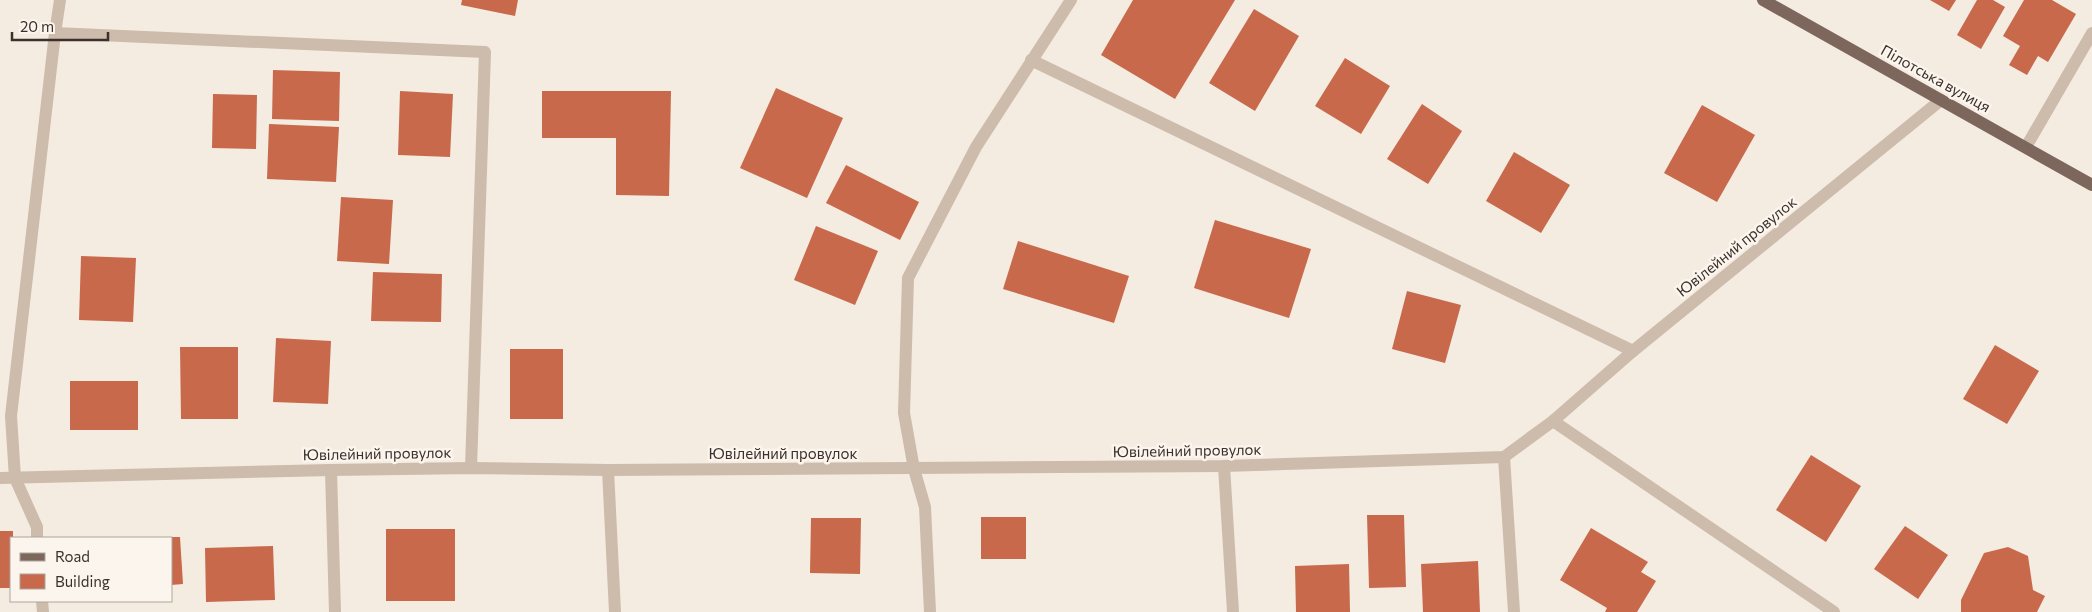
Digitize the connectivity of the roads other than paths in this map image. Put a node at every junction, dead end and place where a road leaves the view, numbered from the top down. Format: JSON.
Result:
{"nodes":[{"id":1,"x":60,"y":0,"type":"edge"},
{"id":2,"x":1071,"y":0,"type":"edge"},
{"id":3,"x":1763,"y":0,"type":"edge"},
{"id":4,"x":55,"y":33,"type":"junction"},
{"id":5,"x":2092,"y":34,"type":"edge"},
{"id":6,"x":1031,"y":60,"type":"junction"},
{"id":7,"x":1941,"y":100,"type":"junction"},
{"id":8,"x":2026,"y":147,"type":"junction"},
{"id":9,"x":2092,"y":184,"type":"edge"},
{"id":10,"x":1633,"y":351,"type":"junction"},
{"id":11,"x":1553,"y":421,"type":"junction"},
{"id":12,"x":1504,"y":457,"type":"junction"},
{"id":13,"x":1224,"y":466,"type":"junction"},
{"id":14,"x":471,"y":468,"type":"junction"},
{"id":15,"x":914,"y":469,"type":"junction"},
{"id":16,"x":331,"y":470,"type":"junction"},
{"id":17,"x":608,"y":470,"type":"junction"},
{"id":18,"x":0,"y":478,"type":"edge"},
{"id":19,"x":15,"y":478,"type":"junction"},
{"id":20,"x":38,"y":537,"type":"edge"},
{"id":21,"x":334,"y":612,"type":"edge"},
{"id":22,"x":615,"y":612,"type":"edge"},
{"id":23,"x":930,"y":612,"type":"edge"},
{"id":24,"x":1233,"y":612,"type":"edge"},
{"id":25,"x":1514,"y":612,"type":"edge"},
{"id":26,"x":1834,"y":612,"type":"edge"}],
"edges":[{"from":1,"to":4,"type":"street"},
{"from":2,"to":6,"type":"street"},
{"from":3,"to":7,"type":"main road","name":"Пілотська вулиця"},
{"from":4,"to":14,"type":"street"},
{"from":4,"to":19,"type":"street"},
{"from":5,"to":8,"type":"street"},
{"from":6,"to":10,"type":"street"},
{"from":6,"to":15,"type":"street"},
{"from":7,"to":8,"type":"main road","name":"Пілотська вулиця"},
{"from":7,"to":10,"type":"street","name":"Ювілейний провулок"},
{"from":8,"to":9,"type":"main road","name":"Пілотська вулиця"},
{"from":10,"to":11,"type":"street","name":"Ювілейний провулок"},
{"from":11,"to":12,"type":"street","name":"Ювілейний провулок"},
{"from":11,"to":26,"type":"street"},
{"from":12,"to":13,"type":"street","name":"Ювілейний провулок"},
{"from":12,"to":25,"type":"street"},
{"from":13,"to":15,"type":"street","name":"Ювілейний провулок"},
{"from":13,"to":24,"type":"street"},
{"from":14,"to":16,"type":"street","name":"Ювілейний провулок"},
{"from":14,"to":17,"type":"street","name":"Ювілейний провулок"},
{"from":15,"to":17,"type":"street","name":"Ювілейний провулок"},
{"from":15,"to":23,"type":"street"},
{"from":16,"to":19,"type":"street","name":"Ювілейний провулок"},
{"from":16,"to":21,"type":"street"},
{"from":17,"to":22,"type":"street"},
{"from":18,"to":19,"type":"street","name":"Ювілейний провулок"},
{"from":19,"to":20,"type":"street"}]}
